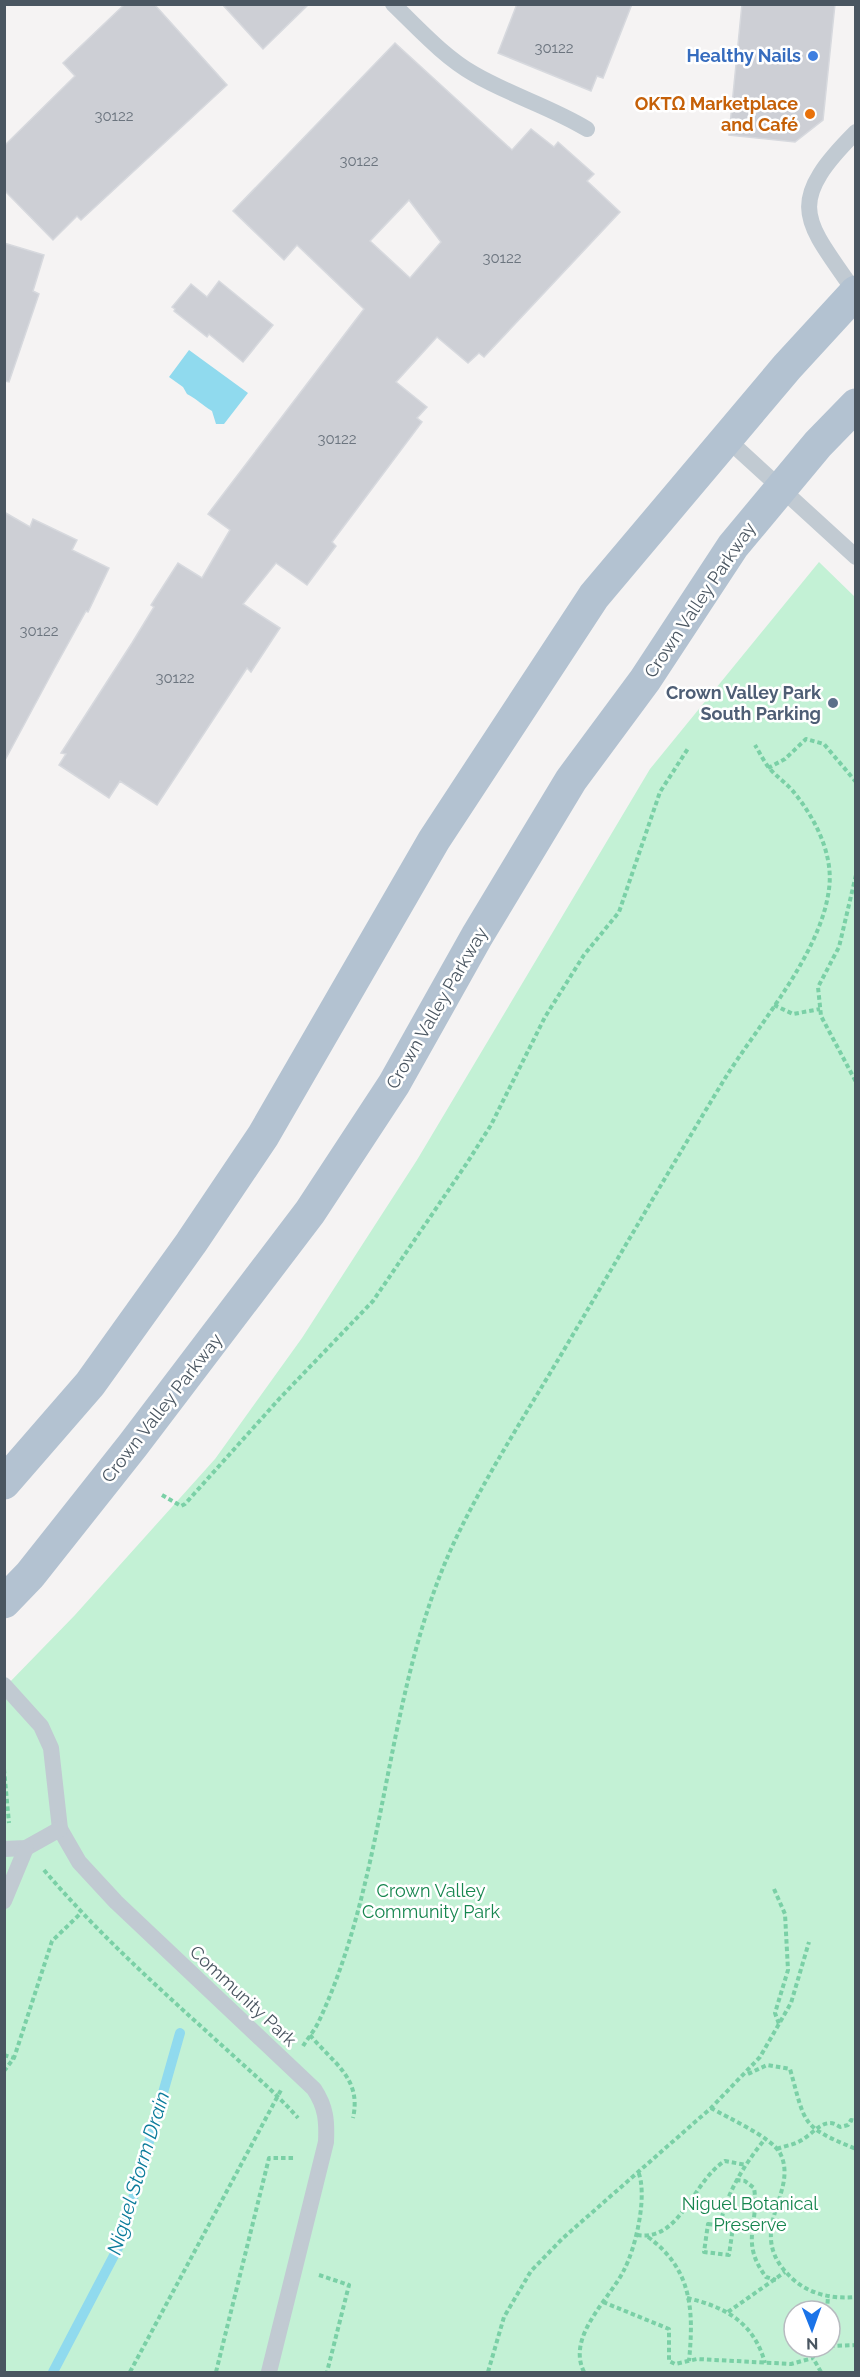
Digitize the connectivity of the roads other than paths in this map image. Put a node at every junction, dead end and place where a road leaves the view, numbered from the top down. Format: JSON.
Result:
{"nodes":[{"id":1,"x":393,"y":4,"type":"edge"},
{"id":2,"x":587,"y":129,"type":"dead end"},
{"id":3,"x":855,"y":132,"type":"edge"},
{"id":4,"x":855,"y":292,"type":"edge"},
{"id":5,"x":855,"y":405,"type":"edge"},
{"id":6,"x":728,"y":440,"type":"junction"},
{"id":7,"x":781,"y":489,"type":"junction"},
{"id":8,"x":855,"y":557,"type":"edge"},
{"id":9,"x":4,"y":1482,"type":"edge"},
{"id":10,"x":4,"y":1602,"type":"edge"},
{"id":11,"x":4,"y":1685,"type":"edge"},
{"id":12,"x":60,"y":1829,"type":"junction"},
{"id":13,"x":26,"y":1848,"type":"junction"},
{"id":14,"x":4,"y":1849,"type":"edge"},
{"id":15,"x":4,"y":1901,"type":"edge"},
{"id":16,"x":269,"y":2373,"type":"edge"}],
"edges":[{"from":1,"to":2,"type":"lane"},
{"from":3,"to":4,"type":"lane"},
{"from":4,"to":6,"type":"main road"},
{"from":5,"to":7,"type":"main road","name":"Crown Valley Parkway"},
{"from":6,"to":7,"type":"lane"},
{"from":6,"to":9,"type":"main road"},
{"from":7,"to":8,"type":"lane"},
{"from":7,"to":10,"type":"main road","name":"Crown Valley Parkway"},
{"from":11,"to":12,"type":"lane","name":"Community Park"},
{"from":12,"to":13,"type":"lane"},
{"from":12,"to":16,"type":"lane","name":"Community Park"},
{"from":13,"to":14,"type":"lane"},
{"from":13,"to":15,"type":"lane"}]}
